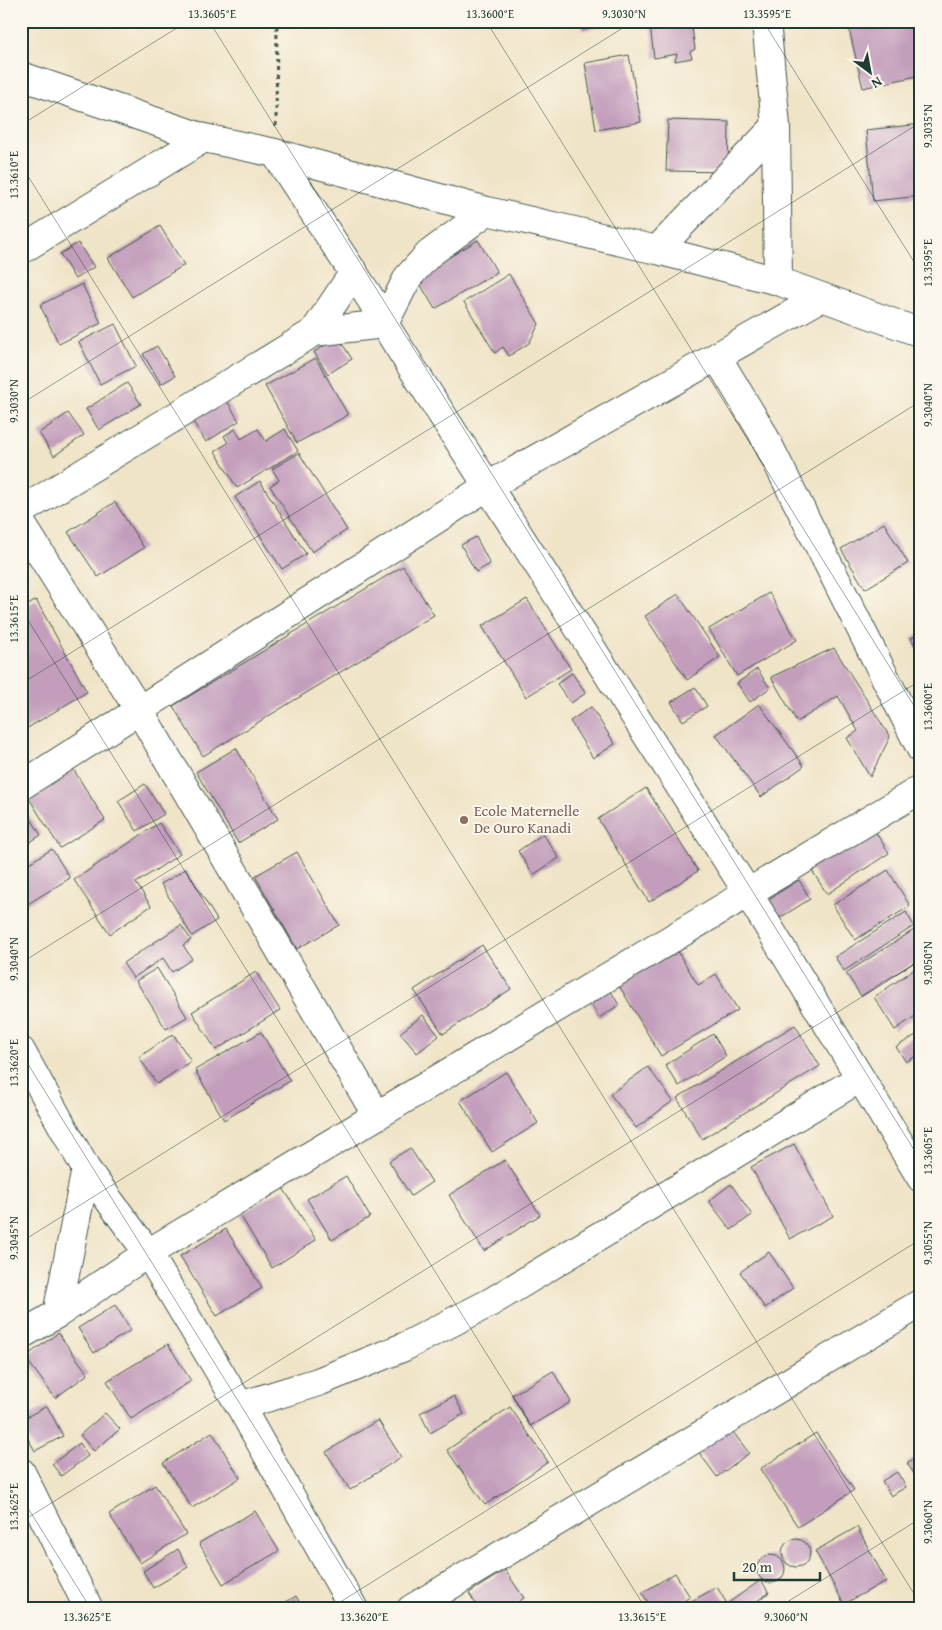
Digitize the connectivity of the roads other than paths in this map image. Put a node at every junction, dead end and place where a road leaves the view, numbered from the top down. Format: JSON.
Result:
{"nodes":[{"id":1,"x":766,"y":21,"type":"edge"},
{"id":2,"x":21,"y":76,"type":"edge"},
{"id":3,"x":776,"y":126,"type":"junction"},
{"id":4,"x":204,"y":138,"type":"junction"},
{"id":5,"x":275,"y":152,"type":"junction"},
{"id":6,"x":488,"y":211,"type":"junction"},
{"id":7,"x":21,"y":250,"type":"edge"},
{"id":8,"x":657,"y":250,"type":"junction"},
{"id":9,"x":354,"y":272,"type":"junction"},
{"id":10,"x":778,"y":281,"type":"junction"},
{"id":11,"x":822,"y":297,"type":"junction"},
{"id":12,"x":384,"y":324,"type":"junction"},
{"id":13,"x":314,"y":332,"type":"junction"},
{"id":14,"x":921,"y":334,"type":"edge"},
{"id":15,"x":717,"y":357,"type":"junction"},
{"id":16,"x":488,"y":486,"type":"junction"},
{"id":17,"x":21,"y":511,"type":"edge"},
{"id":18,"x":21,"y":523,"type":"edge"},
{"id":19,"x":140,"y":710,"type":"junction"},
{"id":20,"x":921,"y":749,"type":"edge"},
{"id":21,"x":21,"y":786,"type":"edge"},
{"id":22,"x":921,"y":789,"type":"edge"},
{"id":23,"x":748,"y":893,"type":"junction"},
{"id":24,"x":21,"y":1051,"type":"edge"},
{"id":25,"x":860,"y":1078,"type":"junction"},
{"id":26,"x":34,"y":1097,"type":"edge"},
{"id":27,"x":377,"y":1116,"type":"junction"},
{"id":28,"x":86,"y":1169,"type":"junction"},
{"id":29,"x":921,"y":1178,"type":"edge"},
{"id":30,"x":148,"y":1253,"type":"junction"},
{"id":31,"x":921,"y":1303,"type":"edge"},
{"id":32,"x":57,"y":1314,"type":"junction"},
{"id":33,"x":21,"y":1335,"type":"edge"},
{"id":34,"x":240,"y":1406,"type":"junction"},
{"id":35,"x":21,"y":1472,"type":"edge"},
{"id":36,"x":89,"y":1609,"type":"edge"},
{"id":37,"x":354,"y":1609,"type":"edge"},
{"id":38,"x":411,"y":1609,"type":"edge"}],
"edges":[{"from":1,"to":3,"type":"street"},
{"from":2,"to":4,"type":"street"},
{"from":3,"to":8,"type":"street"},
{"from":3,"to":10,"type":"street"},
{"from":4,"to":5,"type":"street"},
{"from":4,"to":7,"type":"street"},
{"from":5,"to":6,"type":"street"},
{"from":5,"to":9,"type":"street"},
{"from":6,"to":8,"type":"street"},
{"from":6,"to":12,"type":"street"},
{"from":8,"to":10,"type":"street"},
{"from":9,"to":12,"type":"street"},
{"from":9,"to":13,"type":"street"},
{"from":10,"to":11,"type":"street"},
{"from":11,"to":14,"type":"street"},
{"from":11,"to":15,"type":"street"},
{"from":12,"to":13,"type":"street"},
{"from":12,"to":16,"type":"street"},
{"from":13,"to":17,"type":"street"},
{"from":15,"to":16,"type":"street"},
{"from":15,"to":20,"type":"street"},
{"from":16,"to":19,"type":"street"},
{"from":16,"to":23,"type":"street"},
{"from":18,"to":19,"type":"street"},
{"from":19,"to":21,"type":"street"},
{"from":19,"to":27,"type":"street"},
{"from":22,"to":23,"type":"street"},
{"from":23,"to":25,"type":"street"},
{"from":23,"to":27,"type":"street"},
{"from":24,"to":26,"type":"street"},
{"from":25,"to":29,"type":"street"},
{"from":25,"to":34,"type":"street"},
{"from":26,"to":28,"type":"street"},
{"from":27,"to":30,"type":"street"},
{"from":28,"to":30,"type":"street"},
{"from":28,"to":32,"type":"street"},
{"from":30,"to":32,"type":"street"},
{"from":30,"to":34,"type":"street"},
{"from":31,"to":38,"type":"street"},
{"from":32,"to":33,"type":"street"},
{"from":34,"to":37,"type":"street"},
{"from":35,"to":36,"type":"street"}]}
